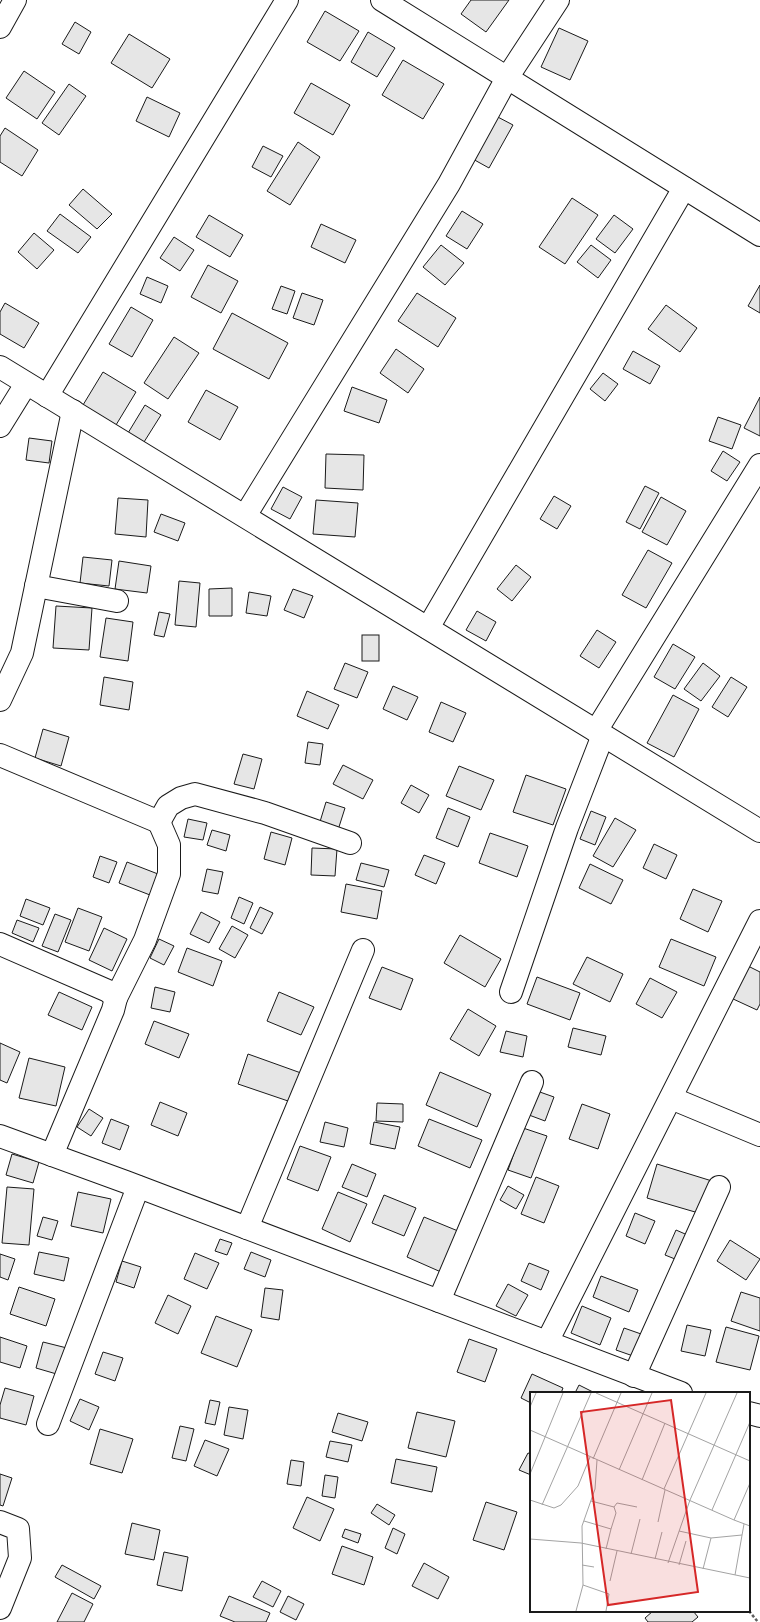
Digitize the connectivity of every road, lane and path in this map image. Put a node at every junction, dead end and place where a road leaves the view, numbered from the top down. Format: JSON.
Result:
{"nodes":[{"id":1,"x":16,"y":0,"type":"edge"},
{"id":2,"x":287,"y":0,"type":"edge"},
{"id":3,"x":382,"y":0,"type":"edge"},
{"id":4,"x":558,"y":0,"type":"edge"},
{"id":5,"x":0,"y":26,"type":"edge"},
{"id":6,"x":507,"y":78,"type":"junction"},
{"id":7,"x":684,"y":188,"type":"junction"},
{"id":8,"x":760,"y":236,"type":"edge"},
{"id":9,"x":0,"y":367,"type":"edge"},
{"id":10,"x":26,"y":384,"type":"junction"},
{"id":11,"x":47,"y":396,"type":"junction"},
{"id":12,"x":73,"y":411,"type":"junction"},
{"id":13,"x":0,"y":426,"type":"edge"},
{"id":14,"x":760,"y":465,"type":"edge"},
{"id":15,"x":245,"y":516,"type":"junction"},
{"id":16,"x":36,"y":586,"type":"junction"},
{"id":17,"x":117,"y":601,"type":"dead end"},
{"id":18,"x":428,"y":628,"type":"junction"},
{"id":19,"x":0,"y":700,"type":"edge"},
{"id":20,"x":600,"y":733,"type":"junction"},
{"id":21,"x":0,"y":755,"type":"edge"},
{"id":22,"x":159,"y":822,"type":"junction"},
{"id":23,"x":760,"y":831,"type":"edge"},
{"id":24,"x":350,"y":843,"type":"dead end"},
{"id":25,"x":760,"y":921,"type":"edge"},
{"id":26,"x":0,"y":944,"type":"edge"},
{"id":27,"x":362,"y":950,"type":"dead end"},
{"id":28,"x":511,"y":992,"type":"dead end"},
{"id":29,"x":116,"y":998,"type":"junction"},
{"id":30,"x":532,"y":1082,"type":"dead end"},
{"id":31,"x":670,"y":1098,"type":"junction"},
{"id":32,"x":760,"y":1135,"type":"edge"},
{"id":33,"x":0,"y":1136,"type":"edge"},
{"id":34,"x":52,"y":1155,"type":"junction"},
{"id":35,"x":138,"y":1187,"type":"junction"},
{"id":36,"x":719,"y":1187,"type":"dead end"},
{"id":37,"x":247,"y":1228,"type":"junction"},
{"id":38,"x":439,"y":1301,"type":"junction"},
{"id":39,"x":547,"y":1342,"type":"junction"},
{"id":40,"x":634,"y":1376,"type":"junction"},
{"id":41,"x":678,"y":1392,"type":"edge"},
{"id":42,"x":750,"y":1413,"type":"edge"},
{"id":43,"x":760,"y":1416,"type":"edge"},
{"id":44,"x":48,"y":1424,"type":"dead end"},
{"id":45,"x":0,"y":1522,"type":"edge"},
{"id":46,"x":0,"y":1608,"type":"edge"},
{"id":47,"x":750,"y":1612,"type":"edge"},
{"id":48,"x":758,"y":1622,"type":"edge"}],
"edges":[{"from":1,"to":5,"type":"street"},
{"from":2,"to":11,"type":"street"},
{"from":3,"to":6,"type":"street"},
{"from":4,"to":6,"type":"street"},
{"from":6,"to":7,"type":"street"},
{"from":6,"to":15,"type":"street"},
{"from":7,"to":8,"type":"street"},
{"from":7,"to":18,"type":"street"},
{"from":9,"to":10,"type":"street"},
{"from":10,"to":11,"type":"street"},
{"from":10,"to":13,"type":"street"},
{"from":11,"to":12,"type":"street"},
{"from":12,"to":15,"type":"street"},
{"from":12,"to":16,"type":"street"},
{"from":14,"to":20,"type":"street"},
{"from":15,"to":18,"type":"street"},
{"from":16,"to":17,"type":"street"},
{"from":16,"to":19,"type":"street"},
{"from":18,"to":20,"type":"street"},
{"from":20,"to":23,"type":"street"},
{"from":20,"to":28,"type":"street"},
{"from":21,"to":22,"type":"street"},
{"from":22,"to":24,"type":"street"},
{"from":22,"to":29,"type":"street"},
{"from":25,"to":31,"type":"street"},
{"from":26,"to":29,"type":"street"},
{"from":27,"to":37,"type":"street"},
{"from":29,"to":34,"type":"street"},
{"from":30,"to":38,"type":"street"},
{"from":31,"to":32,"type":"street"},
{"from":31,"to":39,"type":"street"},
{"from":33,"to":34,"type":"street"},
{"from":34,"to":35,"type":"street"},
{"from":35,"to":37,"type":"street"},
{"from":35,"to":44,"type":"street"},
{"from":36,"to":40,"type":"street"},
{"from":37,"to":38,"type":"street"},
{"from":38,"to":39,"type":"street"},
{"from":39,"to":40,"type":"street"},
{"from":40,"to":41,"type":"street"},
{"from":42,"to":43,"type":"street"},
{"from":45,"to":46,"type":"street"},
{"from":47,"to":48,"type":"path"}]}
